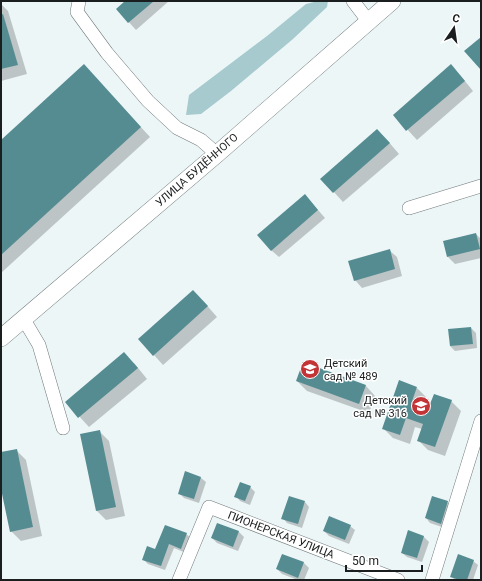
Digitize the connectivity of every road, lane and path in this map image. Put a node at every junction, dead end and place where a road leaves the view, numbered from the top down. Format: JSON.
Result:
{"nodes":[{"id":1,"x":79,"y":1,"type":"edge"},
{"id":2,"x":353,"y":1,"type":"edge"},
{"id":3,"x":392,"y":1,"type":"edge"},
{"id":4,"x":369,"y":22,"type":"junction"},
{"id":5,"x":217,"y":154,"type":"junction"},
{"id":6,"x":481,"y":186,"type":"edge"},
{"id":7,"x":409,"y":208,"type":"dead end"},
{"id":8,"x":24,"y":318,"type":"junction"},
{"id":9,"x":1,"y":338,"type":"edge"},
{"id":10,"x":481,"y":421,"type":"edge"},
{"id":11,"x":63,"y":428,"type":"dead end"},
{"id":12,"x":179,"y":580,"type":"edge"},
{"id":13,"x":398,"y":580,"type":"edge"},
{"id":14,"x":432,"y":580,"type":"edge"}],
"edges":[{"from":1,"to":5,"type":"street"},
{"from":2,"to":4,"type":"street"},
{"from":3,"to":4,"type":"main road","name":"УЛИЦА БУДЁННОГО"},
{"from":4,"to":5,"type":"main road","name":"УЛИЦА БУДЁННОГО"},
{"from":5,"to":8,"type":"main road","name":"УЛИЦА БУДЁННОГО"},
{"from":6,"to":7,"type":"street"},
{"from":8,"to":9,"type":"main road","name":"УЛИЦА БУДЁННОГО"},
{"from":8,"to":11,"type":"street"},
{"from":10,"to":14,"type":"street"},
{"from":12,"to":13,"type":"street","name":"ПИОНЕРСКАЯ УЛИЦА"}]}
